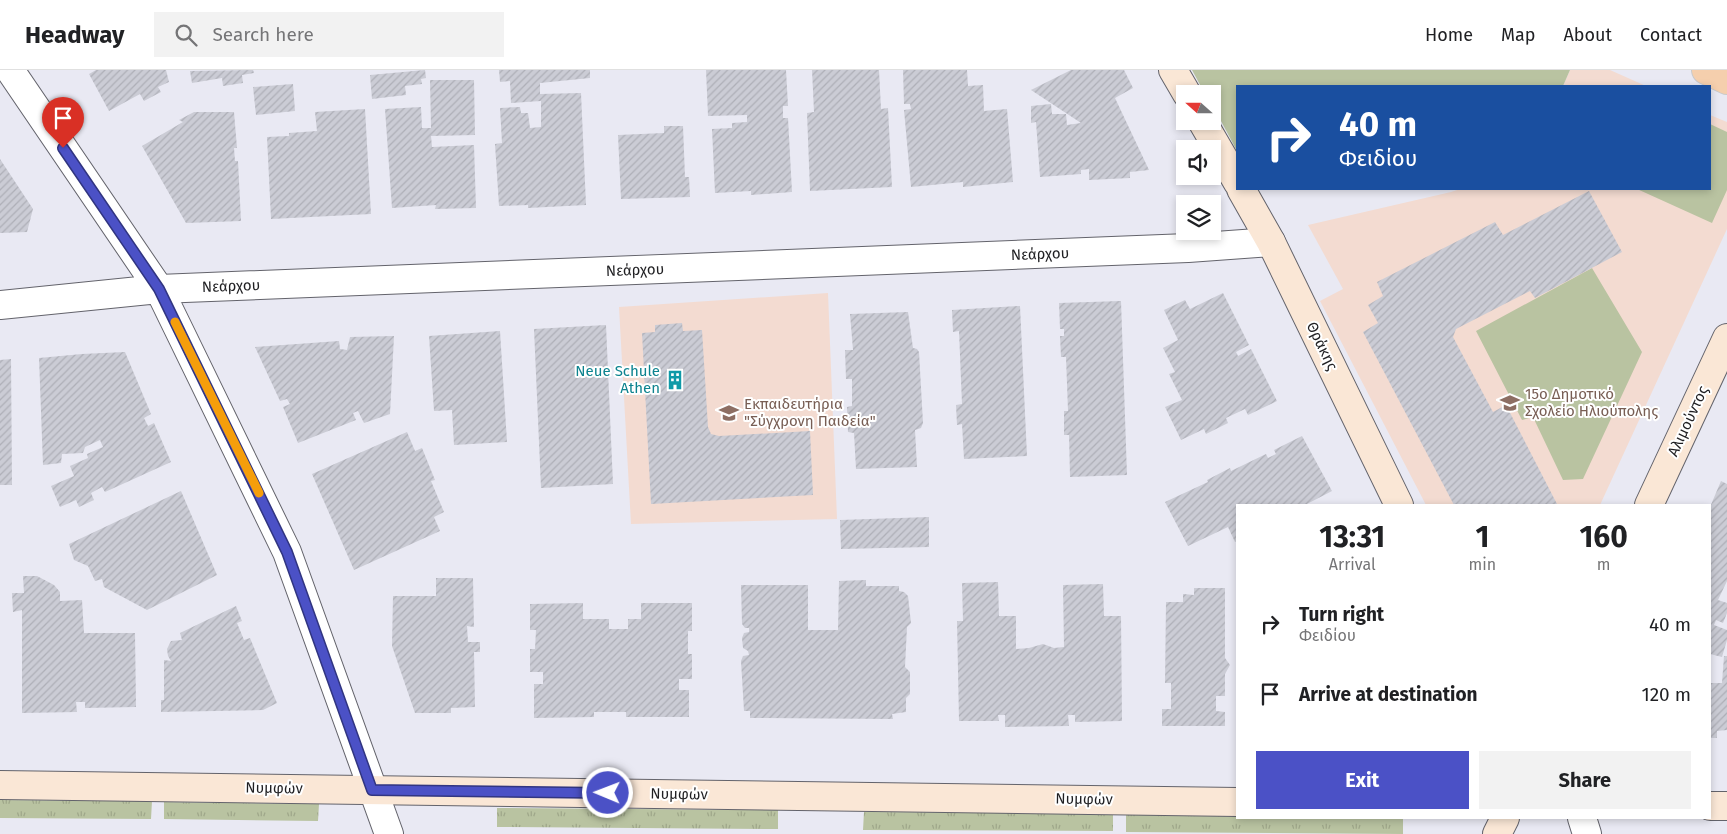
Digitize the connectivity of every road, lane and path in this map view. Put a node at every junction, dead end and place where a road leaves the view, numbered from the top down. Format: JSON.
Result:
{"nodes":[{"id":1,"x":10,"y":70,"type":"edge"},
{"id":2,"x":1173,"y":70,"type":"edge"},
{"id":3,"x":1706,"y":70,"type":"edge"},
{"id":4,"x":1727,"y":80,"type":"edge"},
{"id":5,"x":1182,"y":85,"type":"edge"},
{"id":6,"x":1207,"y":130,"type":"edge"},
{"id":7,"x":1236,"y":180,"type":"edge"},
{"id":8,"x":1242,"y":190,"type":"edge"},
{"id":9,"x":1271,"y":242,"type":"junction"},
{"id":10,"x":159,"y":289,"type":"junction"},
{"id":11,"x":0,"y":305,"type":"edge"},
{"id":12,"x":1727,"y":338,"type":"edge"},
{"id":13,"x":1399,"y":504,"type":"edge"},
{"id":14,"x":1649,"y":504,"type":"edge"},
{"id":15,"x":0,"y":785,"type":"edge"},
{"id":16,"x":372,"y":790,"type":"junction"},
{"id":17,"x":1236,"y":802,"type":"edge"},
{"id":18,"x":1711,"y":806,"type":"edge"},
{"id":19,"x":1727,"y":806,"type":"edge"},
{"id":20,"x":1504,"y":819,"type":"edge"},
{"id":21,"x":1582,"y":819,"type":"edge"},
{"id":22,"x":389,"y":834,"type":"edge"},
{"id":23,"x":1497,"y":834,"type":"edge"},
{"id":24,"x":1588,"y":834,"type":"edge"}],
"edges":[{"from":1,"to":10,"type":"street"},
{"from":2,"to":5,"type":"street"},
{"from":3,"to":4,"type":"main road"},
{"from":6,"to":7,"type":"street"},
{"from":8,"to":9,"type":"street","name":"Θράκης"},
{"from":9,"to":10,"type":"street","name":"Νεάρχου"},
{"from":9,"to":13,"type":"street","name":"Θράκης"},
{"from":10,"to":11,"type":"street","name":"Νεάρχου"},
{"from":10,"to":16,"type":"street"},
{"from":12,"to":14,"type":"street","name":"Αλιμούντος"},
{"from":15,"to":16,"type":"street","name":"Νυμφών"},
{"from":16,"to":17,"type":"street","name":"Νυμφών"},
{"from":16,"to":22,"type":"street"},
{"from":18,"to":19,"type":"street"},
{"from":20,"to":23,"type":"street"},
{"from":21,"to":24,"type":"street"}]}
